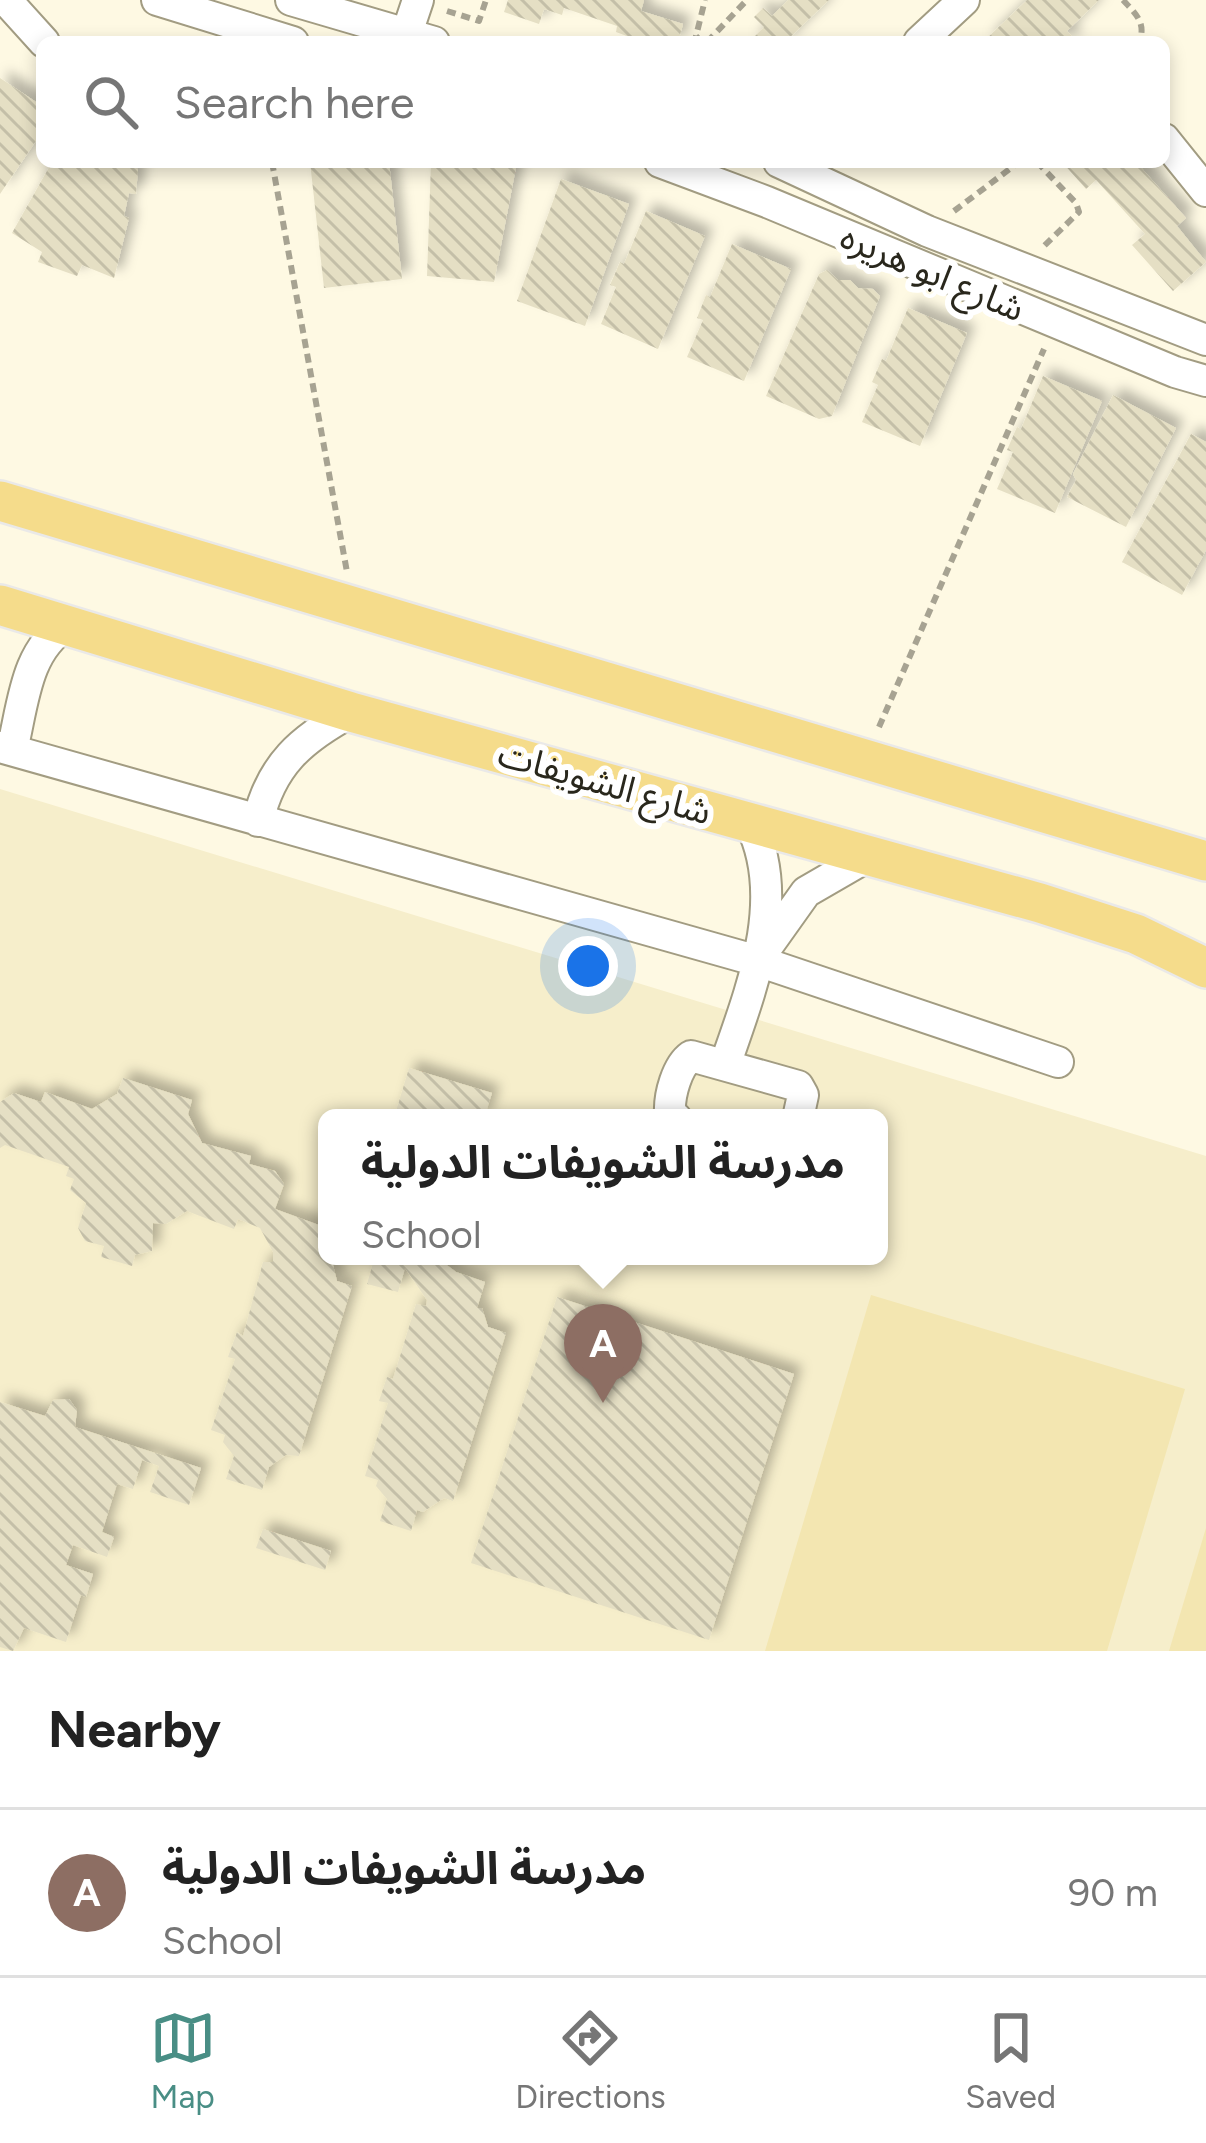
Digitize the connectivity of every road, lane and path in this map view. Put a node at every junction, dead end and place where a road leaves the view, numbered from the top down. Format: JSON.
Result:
{"nodes":[{"id":1,"x":6,"y":0,"type":"edge"},
{"id":2,"x":157,"y":0,"type":"edge"},
{"id":3,"x":290,"y":0,"type":"edge"},
{"id":4,"x":486,"y":0,"type":"edge"},
{"id":5,"x":705,"y":0,"type":"edge"},
{"id":6,"x":747,"y":0,"type":"edge"},
{"id":7,"x":964,"y":0,"type":"edge"},
{"id":8,"x":1123,"y":0,"type":"edge"},
{"id":9,"x":418,"y":1,"type":"edge"},
{"id":10,"x":39,"y":36,"type":"edge"},
{"id":11,"x":274,"y":36,"type":"edge"},
{"id":12,"x":405,"y":36,"type":"edge"},
{"id":13,"x":415,"y":36,"type":"edge"},
{"id":14,"x":700,"y":36,"type":"edge"},
{"id":15,"x":705,"y":36,"type":"edge"},
{"id":16,"x":925,"y":36,"type":"edge"},
{"id":17,"x":1142,"y":36,"type":"edge"},
{"id":18,"x":1170,"y":147,"type":"edge"},
{"id":19,"x":273,"y":168,"type":"edge"},
{"id":20,"x":676,"y":168,"type":"edge"},
{"id":21,"x":784,"y":168,"type":"edge"},
{"id":22,"x":797,"y":168,"type":"edge"},
{"id":23,"x":1011,"y":168,"type":"edge"},
{"id":24,"x":1042,"y":168,"type":"edge"},
{"id":25,"x":1206,"y":191,"type":"edge"},
{"id":26,"x":767,"y":202,"type":"junction"},
{"id":27,"x":927,"y":231,"type":"junction"},
{"id":28,"x":1020,"y":269,"type":"junction"},
{"id":29,"x":1055,"y":323,"type":"junction"},
{"id":30,"x":1206,"y":340,"type":"edge"},
{"id":31,"x":1206,"y":381,"type":"edge"},
{"id":32,"x":0,"y":501,"type":"edge"},
{"id":33,"x":0,"y":605,"type":"edge"},
{"id":34,"x":354,"y":609,"type":"junction"},
{"id":35,"x":67,"y":625,"type":"junction"},
{"id":36,"x":351,"y":712,"type":"junction"},
{"id":37,"x":6,"y":749,"type":"edge"},
{"id":38,"x":866,"y":758,"type":"junction"},
{"id":39,"x":258,"y":821,"type":"junction"},
{"id":40,"x":750,"y":823,"type":"junction"},
{"id":41,"x":870,"y":855,"type":"junction"},
{"id":42,"x":1206,"y":861,"type":"edge"},
{"id":43,"x":758,"y":961,"type":"junction"},
{"id":44,"x":1206,"y":968,"type":"edge"},
{"id":45,"x":1058,"y":1062,"type":"dead end"},
{"id":46,"x":725,"y":1065,"type":"junction"},
{"id":47,"x":670,"y":1109,"type":"edge"},
{"id":48,"x":799,"y":1109,"type":"edge"}],
"edges":[{"from":1,"to":10,"type":"street"},
{"from":2,"to":11,"type":"street"},
{"from":3,"to":12,"type":"street"},
{"from":4,"to":9,"type":"path"},
{"from":5,"to":14,"type":"path"},
{"from":6,"to":15,"type":"path"},
{"from":7,"to":16,"type":"street"},
{"from":8,"to":17,"type":"path"},
{"from":9,"to":13,"type":"street"},
{"from":18,"to":25,"type":"street"},
{"from":19,"to":34,"type":"path"},
{"from":20,"to":26,"type":"street","name":"شارع ابو هريره"},
{"from":21,"to":26,"type":"street"},
{"from":22,"to":27,"type":"street","name":"شارع ابو هريره"},
{"from":23,"to":27,"type":"path"},
{"from":24,"to":28,"type":"path"},
{"from":26,"to":29,"type":"street","name":"شارع ابو هريره"},
{"from":27,"to":28,"type":"street","name":"شارع ابو هريره"},
{"from":28,"to":30,"type":"street","name":"شارع ابو هريره"},
{"from":29,"to":31,"type":"street","name":"شارع ابو هريره"},
{"from":29,"to":38,"type":"path"},
{"from":32,"to":34,"type":"main road"},
{"from":33,"to":35,"type":"main road","name":"شارع الشويفات"},
{"from":34,"to":38,"type":"main road"},
{"from":35,"to":36,"type":"main road","name":"شارع الشويفات"},
{"from":35,"to":37,"type":"street"},
{"from":36,"to":39,"type":"street"},
{"from":36,"to":40,"type":"main road","name":"شارع الشويفات"},
{"from":37,"to":39,"type":"street"},
{"from":38,"to":42,"type":"main road"},
{"from":39,"to":43,"type":"street"},
{"from":40,"to":41,"type":"main road","name":"شارع الشويفات"},
{"from":40,"to":43,"type":"street"},
{"from":41,"to":43,"type":"street"},
{"from":41,"to":44,"type":"main road","name":"شارع الشويفات"},
{"from":43,"to":45,"type":"street"},
{"from":43,"to":46,"type":"street"},
{"from":46,"to":47,"type":"street"},
{"from":46,"to":48,"type":"street"}]}
